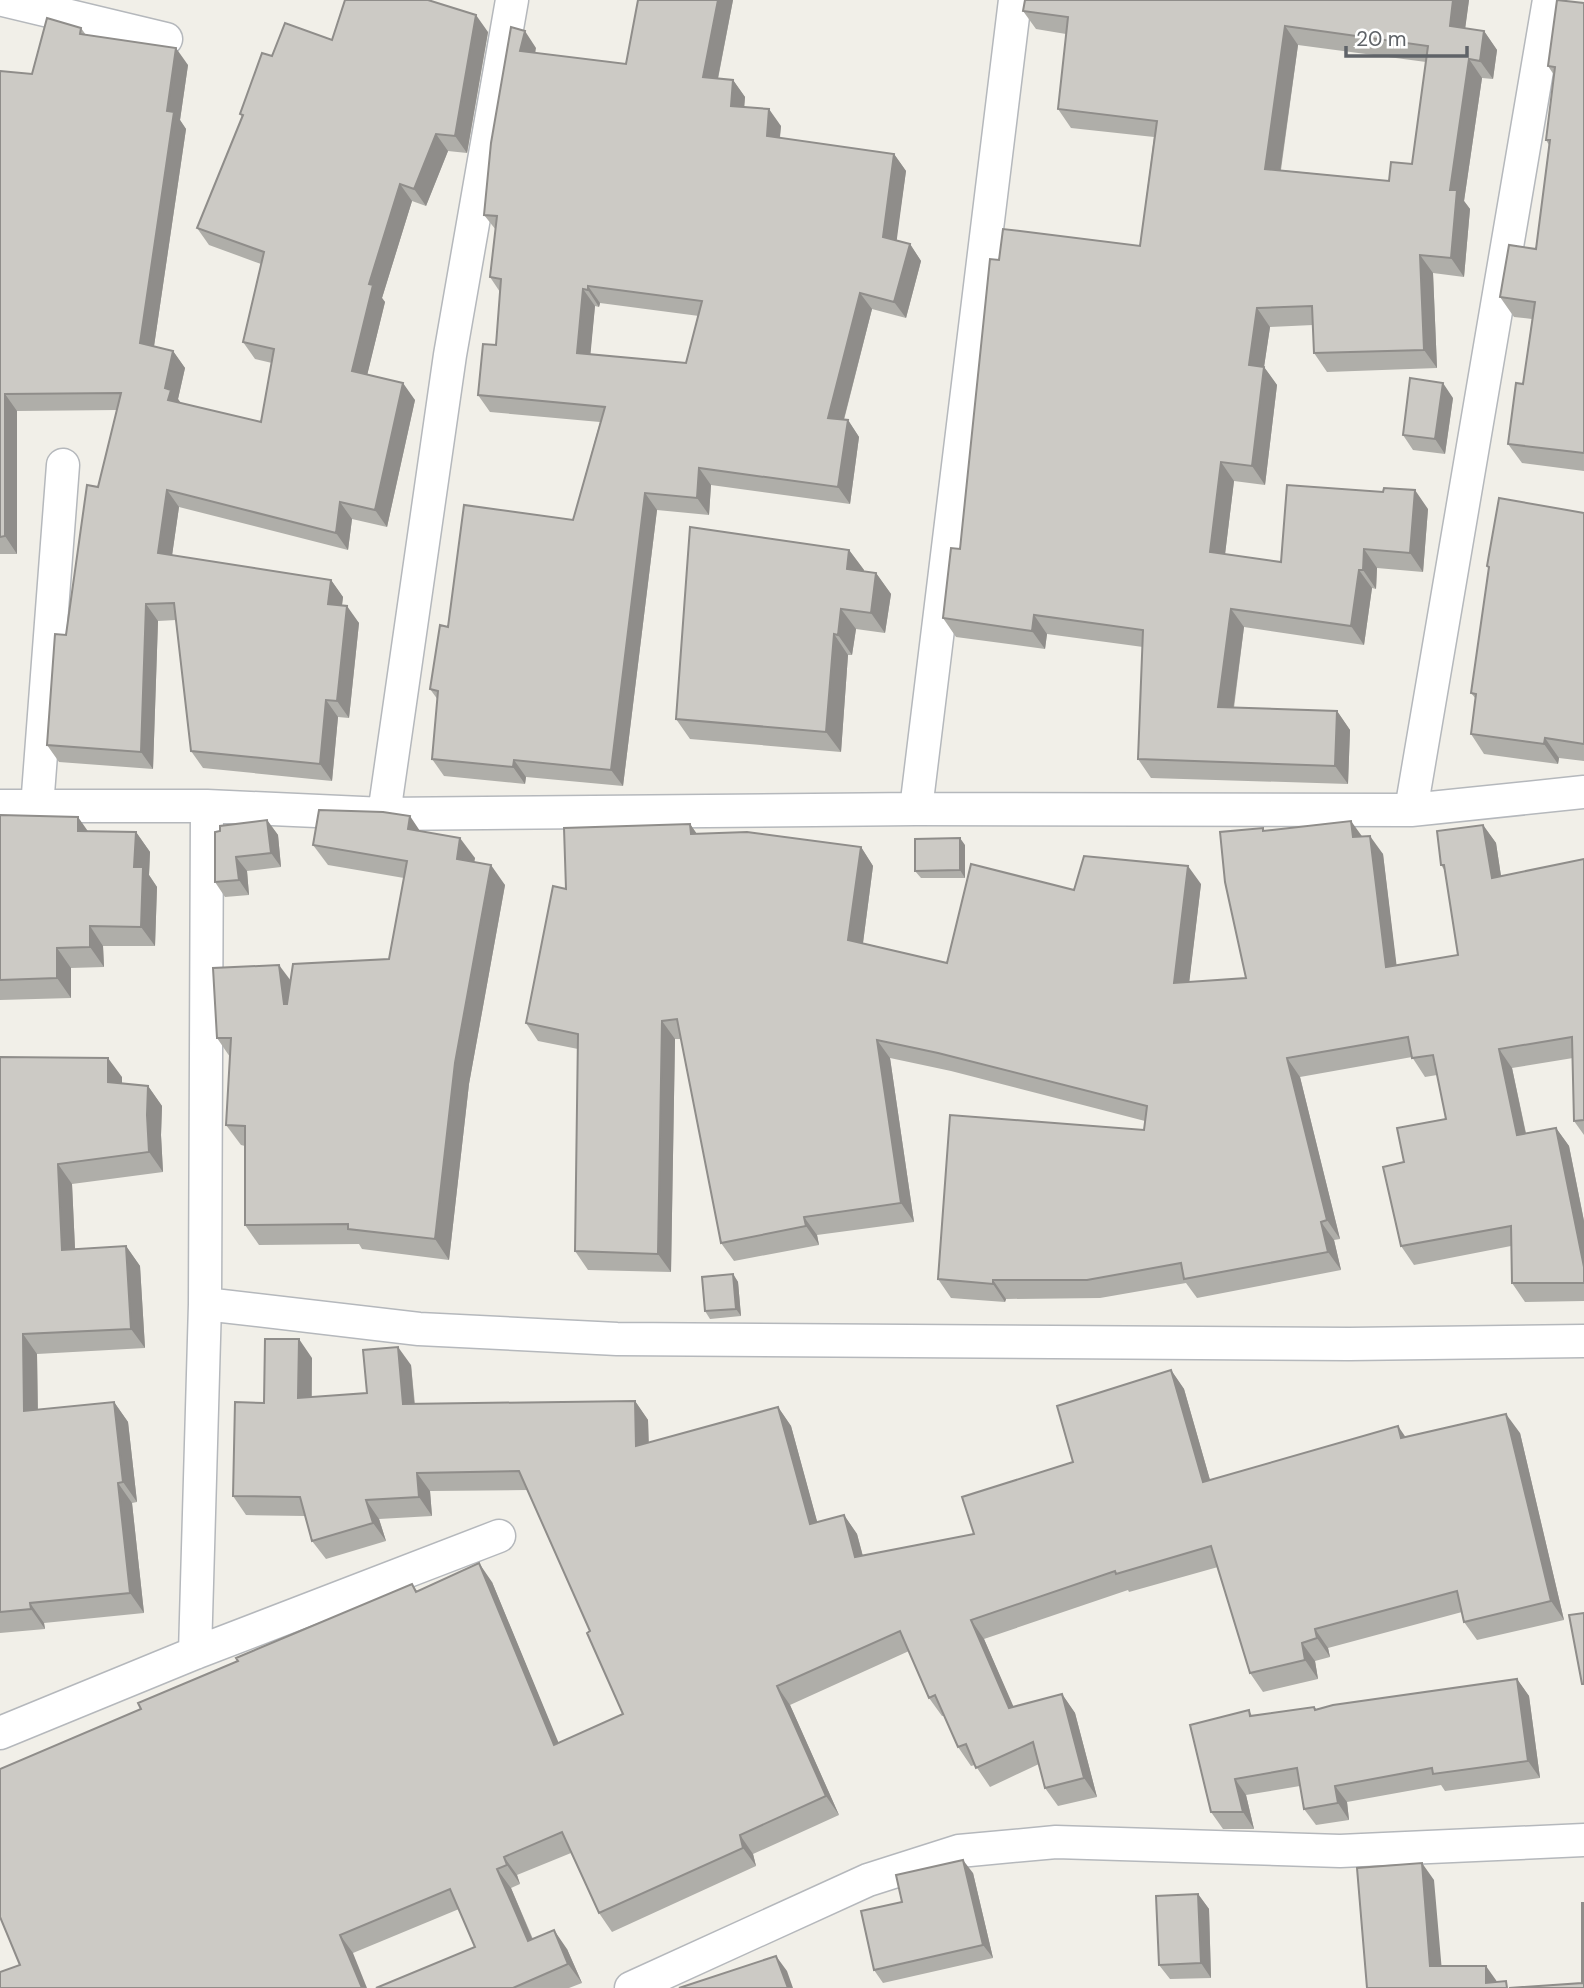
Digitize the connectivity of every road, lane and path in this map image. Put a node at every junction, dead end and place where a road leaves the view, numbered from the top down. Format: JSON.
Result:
{"nodes":[{"id":1,"x":3,"y":0,"type":"edge"},
{"id":2,"x":512,"y":0,"type":"edge"},
{"id":3,"x":1015,"y":0,"type":"edge"},
{"id":4,"x":1549,"y":0,"type":"edge"},
{"id":5,"x":166,"y":39,"type":"dead end"},
{"id":6,"x":62,"y":465,"type":"dead end"},
{"id":7,"x":1584,"y":792,"type":"edge"},
{"id":8,"x":0,"y":806,"type":"edge"},
{"id":9,"x":207,"y":806,"type":"junction"},
{"id":10,"x":37,"y":807,"type":"junction"},
{"id":11,"x":916,"y":809,"type":"junction"},
{"id":12,"x":1411,"y":810,"type":"junction"},
{"id":13,"x":384,"y":814,"type":"junction"},
{"id":14,"x":205,"y":1304,"type":"junction"},
{"id":15,"x":1584,"y":1341,"type":"edge"},
{"id":16,"x":499,"y":1536,"type":"dead end"},
{"id":17,"x":195,"y":1653,"type":"junction"},
{"id":18,"x":0,"y":1733,"type":"edge"},
{"id":19,"x":1584,"y":1840,"type":"edge"},
{"id":20,"x":631,"y":1988,"type":"edge"}],
"edges":[{"from":1,"to":5,"type":"street"},
{"from":2,"to":13,"type":"street"},
{"from":3,"to":11,"type":"street"},
{"from":4,"to":12,"type":"street"},
{"from":6,"to":10,"type":"street"},
{"from":7,"to":12,"type":"street"},
{"from":8,"to":10,"type":"street"},
{"from":9,"to":10,"type":"street"},
{"from":9,"to":13,"type":"street"},
{"from":9,"to":14,"type":"street"},
{"from":11,"to":12,"type":"street"},
{"from":11,"to":13,"type":"street"},
{"from":14,"to":15,"type":"street"},
{"from":14,"to":17,"type":"street"},
{"from":16,"to":17,"type":"street"},
{"from":17,"to":18,"type":"street"},
{"from":19,"to":20,"type":"street"}]}
